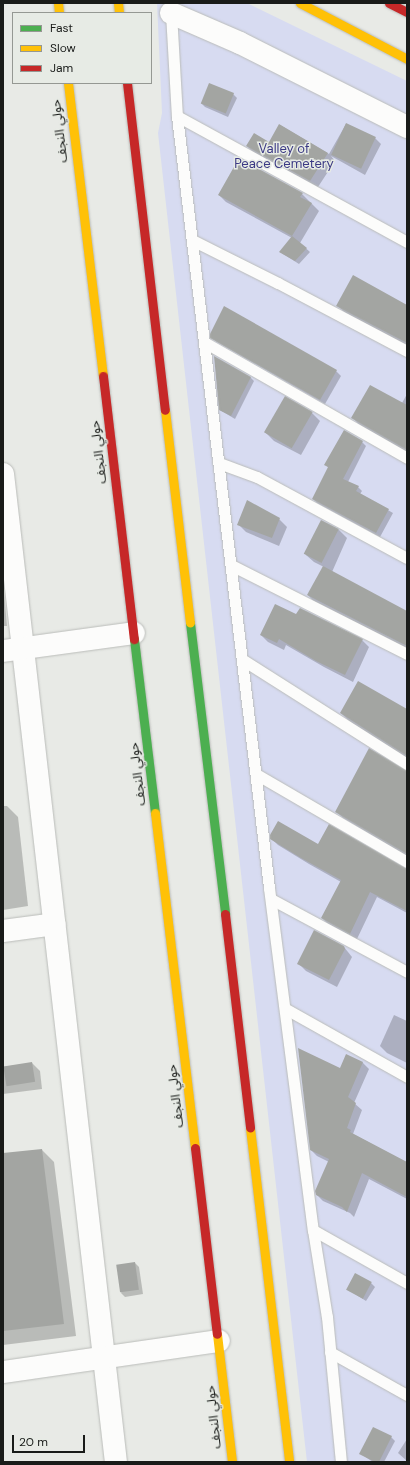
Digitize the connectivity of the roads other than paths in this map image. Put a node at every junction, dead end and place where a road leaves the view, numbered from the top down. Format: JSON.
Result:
{"nodes":[{"id":1,"x":300,"y":3,"type":"edge"},
{"id":2,"x":389,"y":3,"type":"edge"},
{"id":3,"x":407,"y":12,"type":"edge"},
{"id":4,"x":171,"y":13,"type":"joint"},
{"id":5,"x":407,"y":59,"type":"edge"},
{"id":6,"x":68,"y":84,"type":"edge"},
{"id":7,"x":127,"y":84,"type":"edge"},
{"id":8,"x":177,"y":116,"type":"junction"},
{"id":9,"x":407,"y":127,"type":"edge"},
{"id":10,"x":192,"y":240,"type":"junction"},
{"id":11,"x":407,"y":242,"type":"edge"},
{"id":12,"x":204,"y":342,"type":"junction"},
{"id":13,"x":407,"y":352,"type":"edge"},
{"id":14,"x":407,"y":458,"type":"edge"},
{"id":15,"x":219,"y":463,"type":"junction"},
{"id":16,"x":3,"y":474,"type":"edge"},
{"id":17,"x":407,"y":558,"type":"edge"},
{"id":18,"x":231,"y":565,"type":"junction"},
{"id":19,"x":134,"y":633,"type":"junction"},
{"id":20,"x":13,"y":650,"type":"edge"},
{"id":21,"x":407,"y":654,"type":"edge"},
{"id":22,"x":242,"y":660,"type":"junction"},
{"id":23,"x":407,"y":764,"type":"edge"},
{"id":24,"x":256,"y":774,"type":"junction"},
{"id":25,"x":407,"y":862,"type":"edge"},
{"id":26,"x":271,"y":899,"type":"junction"},
{"id":27,"x":54,"y":924,"type":"junction"},
{"id":28,"x":3,"y":931,"type":"edge"},
{"id":29,"x":407,"y":972,"type":"edge"},
{"id":30,"x":286,"y":1009,"type":"junction"},
{"id":31,"x":407,"y":1077,"type":"edge"},
{"id":32,"x":313,"y":1230,"type":"junction"},
{"id":33,"x":407,"y":1283,"type":"edge"},
{"id":34,"x":219,"y":1341,"type":"junction"},
{"id":35,"x":330,"y":1352,"type":"junction"},
{"id":36,"x":104,"y":1358,"type":"junction"},
{"id":37,"x":3,"y":1372,"type":"edge"},
{"id":38,"x":407,"y":1396,"type":"edge"},
{"id":39,"x":116,"y":1462,"type":"edge"},
{"id":40,"x":232,"y":1462,"type":"edge"},
{"id":41,"x":289,"y":1462,"type":"edge"},
{"id":42,"x":341,"y":1462,"type":"edge"}],
"edges":[{"from":1,"to":5,"type":"main road"},
{"from":2,"to":3,"type":"main road"},
{"from":4,"to":8,"type":"lane"},
{"from":4,"to":9,"type":"street"},
{"from":6,"to":19,"type":"main road","name":"حولي النجف"},
{"from":7,"to":41,"type":"main road"},
{"from":8,"to":10,"type":"lane"},
{"from":8,"to":11,"type":"lane"},
{"from":10,"to":12,"type":"lane"},
{"from":10,"to":13,"type":"lane"},
{"from":12,"to":14,"type":"lane"},
{"from":12,"to":15,"type":"lane"},
{"from":15,"to":17,"type":"lane"},
{"from":15,"to":18,"type":"lane"},
{"from":16,"to":20,"type":"street"},
{"from":18,"to":21,"type":"lane"},
{"from":18,"to":22,"type":"lane"},
{"from":19,"to":20,"type":"street"},
{"from":19,"to":34,"type":"main road","name":"حولي النجف"},
{"from":20,"to":27,"type":"street"},
{"from":22,"to":23,"type":"lane"},
{"from":22,"to":24,"type":"lane"},
{"from":24,"to":25,"type":"lane"},
{"from":24,"to":26,"type":"lane"},
{"from":26,"to":29,"type":"lane"},
{"from":26,"to":30,"type":"lane"},
{"from":27,"to":28,"type":"street"},
{"from":27,"to":36,"type":"street"},
{"from":30,"to":31,"type":"lane"},
{"from":30,"to":32,"type":"lane"},
{"from":32,"to":33,"type":"lane"},
{"from":32,"to":35,"type":"lane"},
{"from":34,"to":36,"type":"street"},
{"from":34,"to":40,"type":"main road","name":"حولي النجف"},
{"from":35,"to":38,"type":"lane"},
{"from":35,"to":42,"type":"lane"},
{"from":36,"to":37,"type":"street"},
{"from":36,"to":39,"type":"street"}]}
